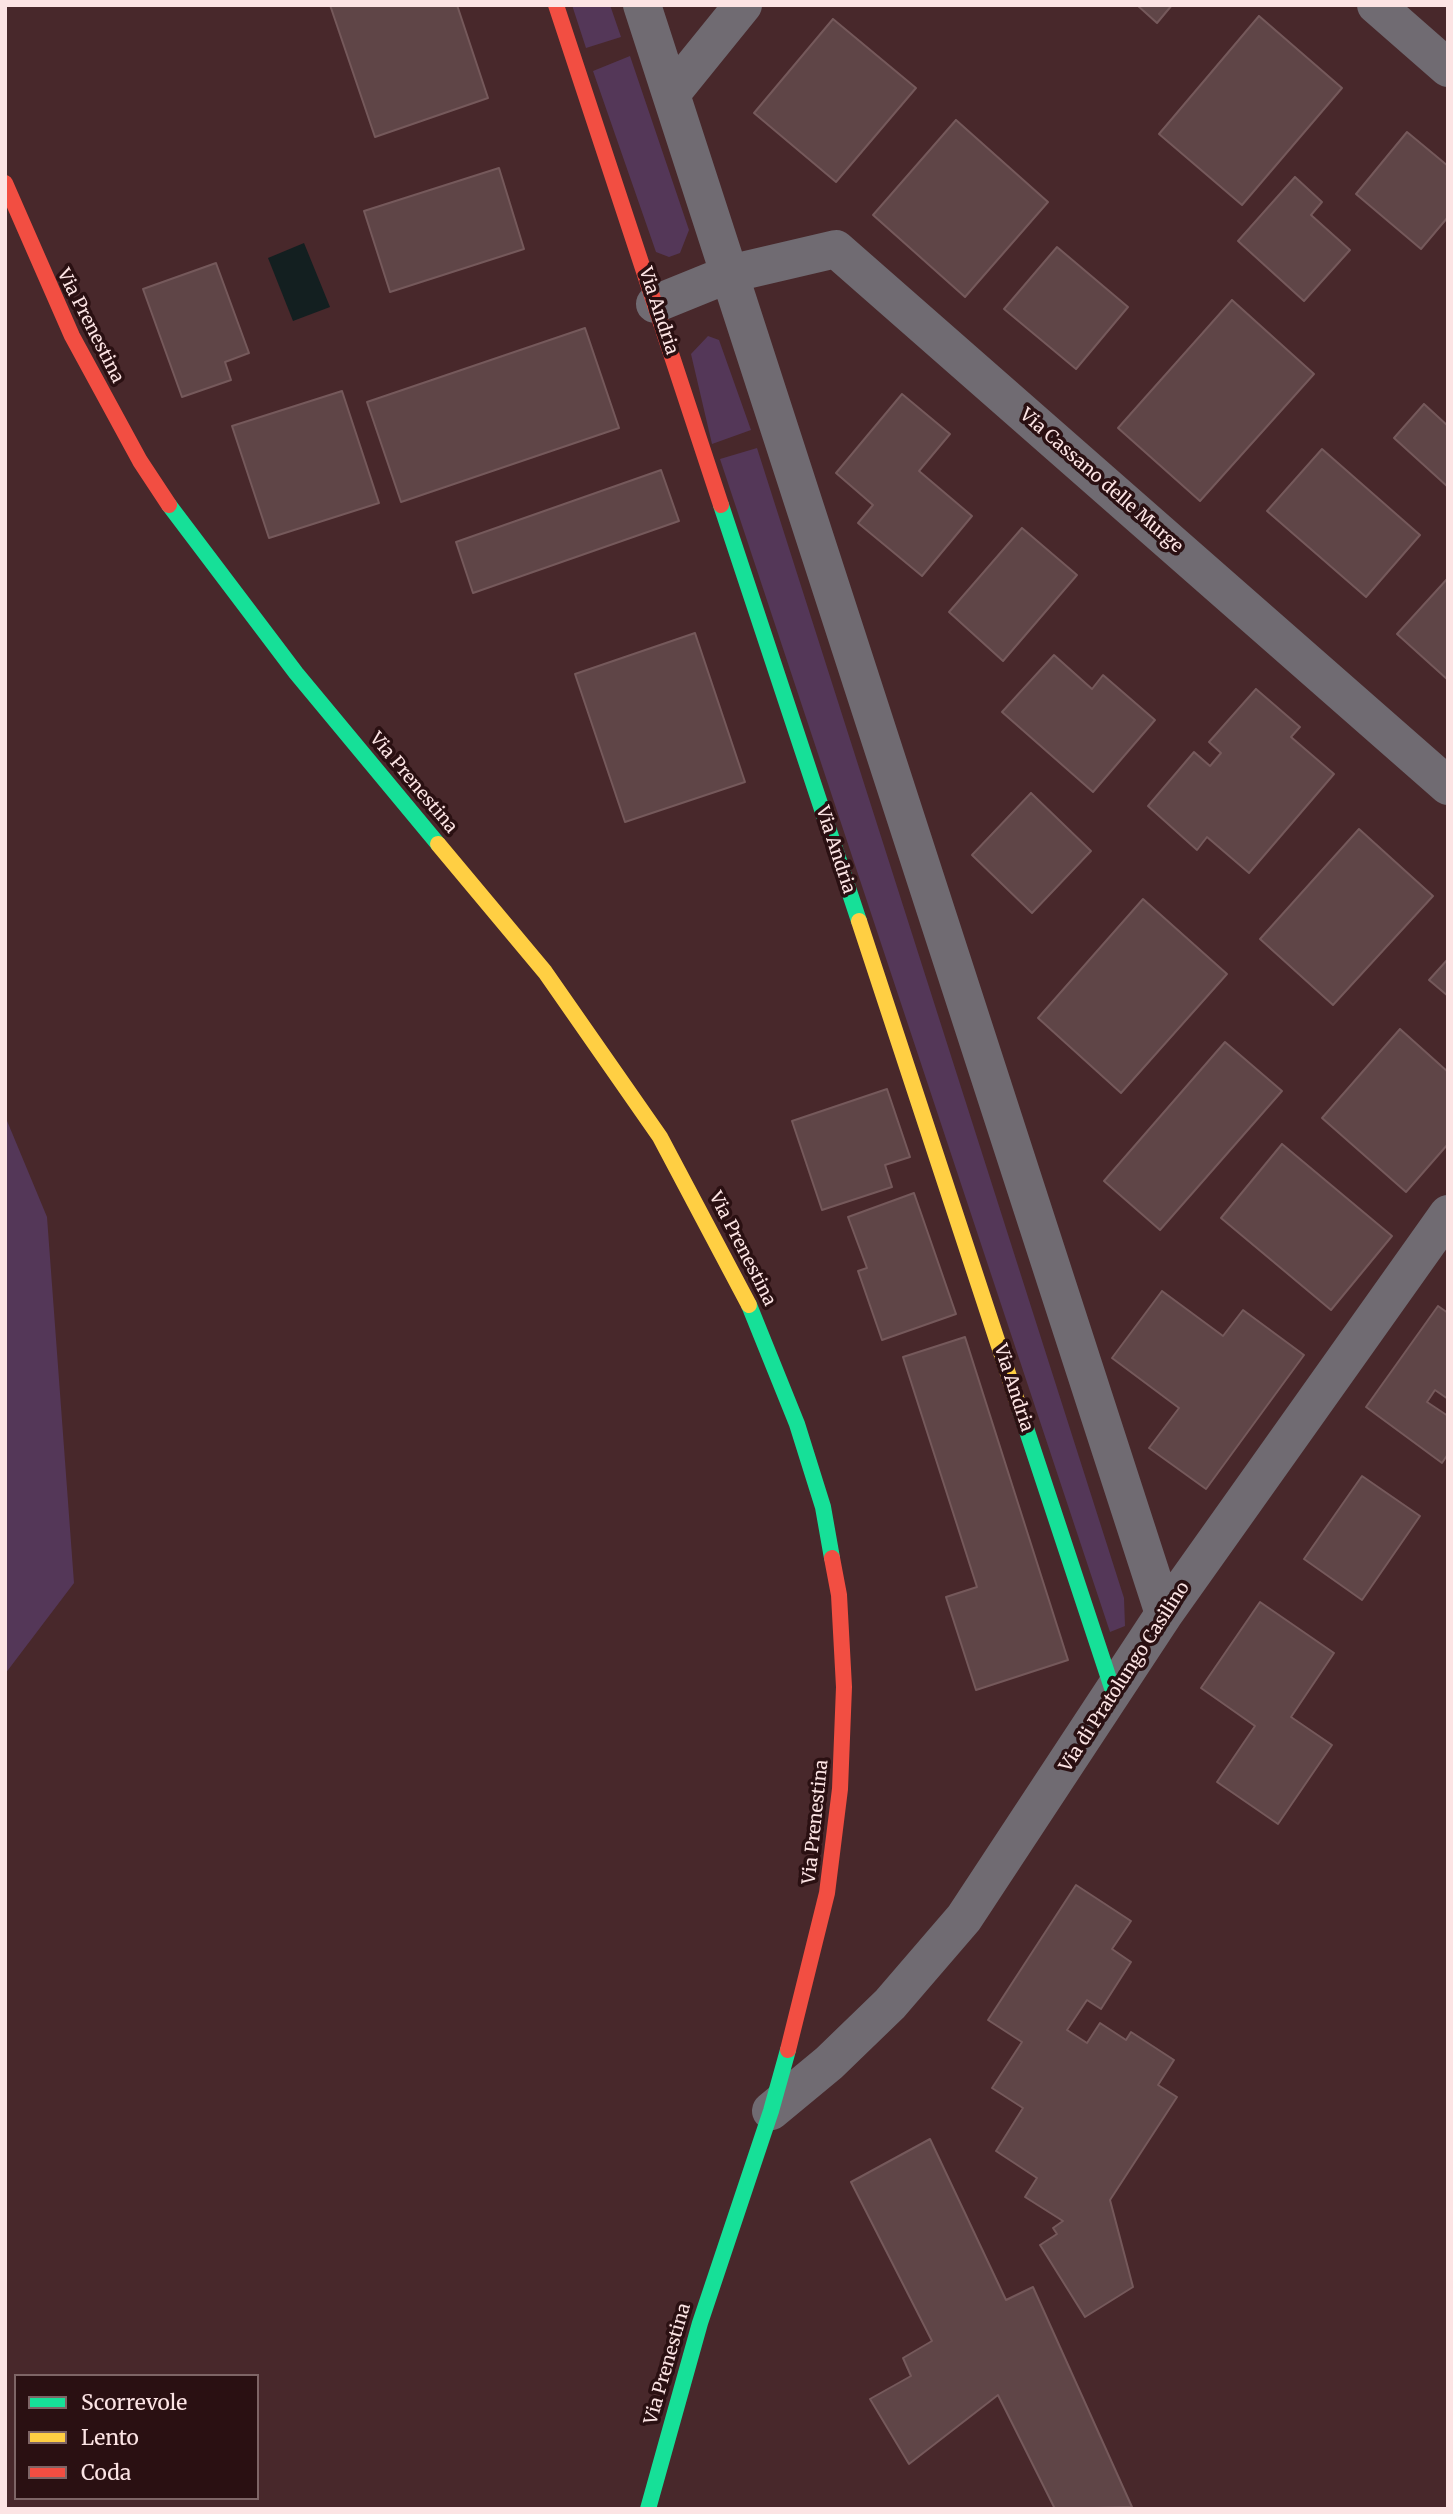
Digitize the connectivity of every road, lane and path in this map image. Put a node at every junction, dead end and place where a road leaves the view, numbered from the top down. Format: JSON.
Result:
{"nodes":[{"id":1,"x":556,"y":5,"type":"edge"},
{"id":2,"x":642,"y":5,"type":"edge"},
{"id":3,"x":743,"y":5,"type":"edge"},
{"id":4,"x":1376,"y":5,"type":"edge"},
{"id":5,"x":1448,"y":68,"type":"edge"},
{"id":6,"x":671,"y":94,"type":"junction"},
{"id":7,"x":5,"y":183,"type":"edge"},
{"id":8,"x":729,"y":274,"type":"junction"},
{"id":9,"x":655,"y":304,"type":"junction"},
{"id":10,"x":1448,"y":786,"type":"edge"},
{"id":11,"x":1448,"y":1214,"type":"edge"},
{"id":12,"x":1164,"y":1614,"type":"junction"},
{"id":13,"x":1114,"y":1695,"type":"junction"},
{"id":14,"x":771,"y":2111,"type":"junction"},
{"id":15,"x":648,"y":2509,"type":"edge"}],
"edges":[{"from":1,"to":9,"type":"main road","name":"Via Andria"},
{"from":2,"to":6,"type":"street"},
{"from":3,"to":6,"type":"street"},
{"from":4,"to":5,"type":"street"},
{"from":6,"to":8,"type":"street"},
{"from":7,"to":14,"type":"main road","name":"Via Prenestina"},
{"from":8,"to":9,"type":"street"},
{"from":8,"to":10,"type":"street","name":"Via Cassano delle Murge"},
{"from":8,"to":12,"type":"street"},
{"from":9,"to":13,"type":"main road","name":"Via Andria"},
{"from":11,"to":12,"type":"street","name":"Via di Pratolungo Casilino"},
{"from":12,"to":13,"type":"street","name":"Via di Pratolungo Casilino"},
{"from":13,"to":14,"type":"street","name":"Via di Pratolungo Casilino"},
{"from":14,"to":15,"type":"main road","name":"Via Prenestina"}]}
